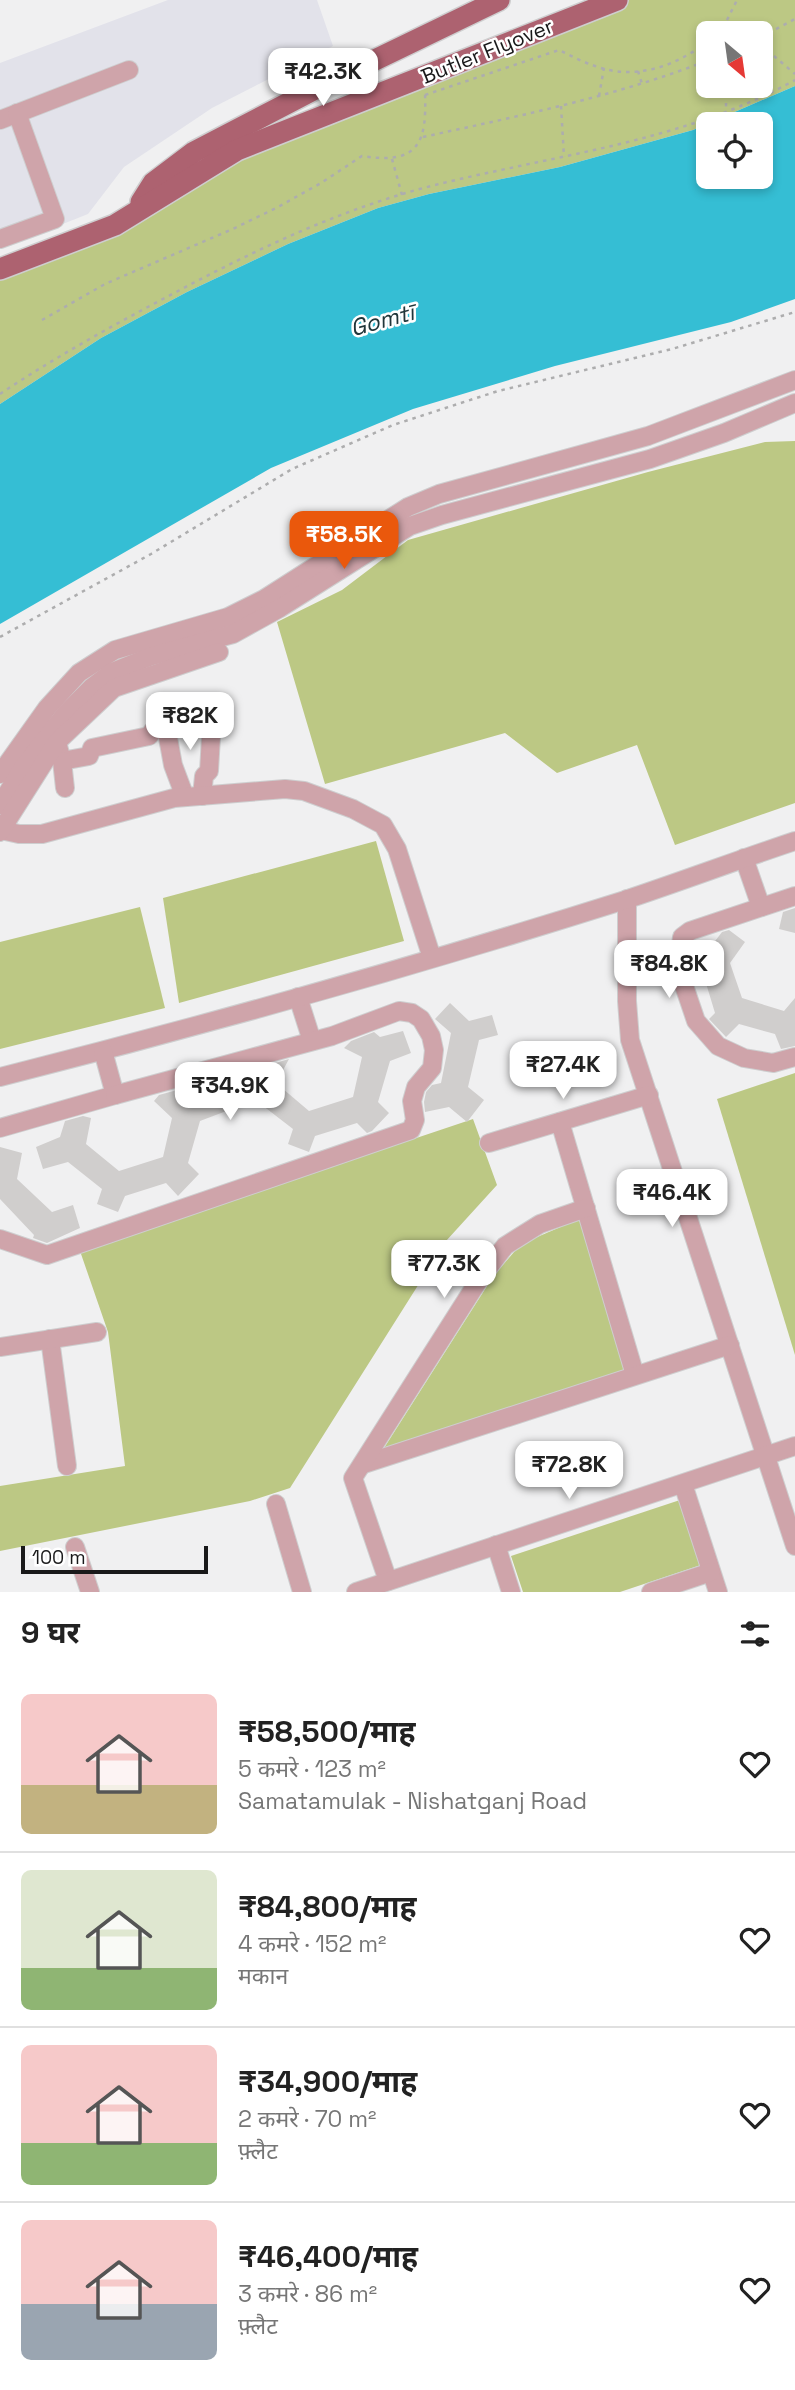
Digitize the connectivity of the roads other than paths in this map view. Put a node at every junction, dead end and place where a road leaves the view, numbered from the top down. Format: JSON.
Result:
{"nodes":[{"id":1,"x":499,"y":0,"type":"edge"},
{"id":2,"x":617,"y":0,"type":"edge"},
{"id":3,"x":129,"y":70,"type":"dead end"},
{"id":4,"x":17,"y":113,"type":"junction"},
{"id":5,"x":0,"y":120,"type":"edge"},
{"id":6,"x":198,"y":161,"type":"junction"},
{"id":7,"x":0,"y":239,"type":"edge"},
{"id":8,"x":0,"y":269,"type":"edge"},
{"id":9,"x":795,"y":380,"type":"edge"},
{"id":10,"x":795,"y":403,"type":"edge"},
{"id":11,"x":219,"y":652,"type":"dead end"},
{"id":12,"x":164,"y":716,"type":"junction"},
{"id":13,"x":57,"y":742,"type":"junction"},
{"id":14,"x":62,"y":761,"type":"junction"},
{"id":15,"x":0,"y":774,"type":"edge"},
{"id":16,"x":65,"y":788,"type":"dead end"},
{"id":17,"x":194,"y":797,"type":"junction"},
{"id":18,"x":0,"y":805,"type":"edge"},
{"id":19,"x":1,"y":831,"type":"edge"},
{"id":20,"x":795,"y":841,"type":"edge"},
{"id":21,"x":744,"y":858,"type":"junction"},
{"id":22,"x":795,"y":896,"type":"edge"},
{"id":23,"x":626,"y":899,"type":"junction"},
{"id":24,"x":761,"y":907,"type":"junction"},
{"id":25,"x":432,"y":958,"type":"junction"},
{"id":26,"x":298,"y":997,"type":"junction"},
{"id":27,"x":312,"y":1041,"type":"junction"},
{"id":28,"x":103,"y":1051,"type":"junction"},
{"id":29,"x":795,"y":1057,"type":"edge"},
{"id":30,"x":0,"y":1077,"type":"edge"},
{"id":31,"x":115,"y":1095,"type":"junction"},
{"id":32,"x":649,"y":1095,"type":"junction"},
{"id":33,"x":560,"y":1122,"type":"junction"},
{"id":34,"x":0,"y":1128,"type":"edge"},
{"id":35,"x":489,"y":1143,"type":"dead end"},
{"id":36,"x":586,"y":1208,"type":"junction"},
{"id":37,"x":0,"y":1239,"type":"edge"},
{"id":38,"x":97,"y":1332,"type":"dead end"},
{"id":39,"x":50,"y":1339,"type":"junction"},
{"id":40,"x":730,"y":1345,"type":"junction"},
{"id":41,"x":0,"y":1347,"type":"edge"},
{"id":42,"x":635,"y":1375,"type":"junction"},
{"id":43,"x":795,"y":1446,"type":"edge"},
{"id":44,"x":765,"y":1457,"type":"junction"},
{"id":45,"x":363,"y":1464,"type":"junction"},
{"id":46,"x":67,"y":1466,"type":"dead end"},
{"id":47,"x":683,"y":1484,"type":"junction"},
{"id":48,"x":276,"y":1504,"type":"dead end"},
{"id":49,"x":496,"y":1545,"type":"junction"},
{"id":50,"x":795,"y":1546,"type":"edge"},
{"id":51,"x":75,"y":1547,"type":"dead end"},
{"id":52,"x":711,"y":1572,"type":"junction"},
{"id":53,"x":410,"y":1574,"type":"junction"},
{"id":54,"x":388,"y":1581,"type":"junction"},
{"id":55,"x":90,"y":1592,"type":"edge"},
{"id":56,"x":302,"y":1592,"type":"edge"},
{"id":57,"x":356,"y":1592,"type":"edge"},
{"id":58,"x":416,"y":1592,"type":"edge"},
{"id":59,"x":511,"y":1592,"type":"edge"},
{"id":60,"x":651,"y":1592,"type":"edge"},
{"id":61,"x":718,"y":1592,"type":"edge"}],
"edges":[{"from":1,"to":6,"type":"main road"},
{"from":2,"to":6,"type":"main road","name":"Butler Flyover"},
{"from":3,"to":4,"type":"street"},
{"from":4,"to":5,"type":"street"},
{"from":4,"to":7,"type":"street"},
{"from":6,"to":8,"type":"main road"},
{"from":9,"to":15,"type":"street"},
{"from":10,"to":18,"type":"street"},
{"from":11,"to":13,"type":"street"},
{"from":12,"to":14,"type":"street"},
{"from":12,"to":17,"type":"street"},
{"from":12,"to":17,"type":"street"},
{"from":13,"to":14,"type":"street"},
{"from":13,"to":19,"type":"street"},
{"from":14,"to":16,"type":"street"},
{"from":17,"to":19,"type":"street"},
{"from":17,"to":25,"type":"street"},
{"from":20,"to":21,"type":"street"},
{"from":21,"to":23,"type":"street"},
{"from":21,"to":24,"type":"street"},
{"from":22,"to":24,"type":"street"},
{"from":23,"to":25,"type":"street"},
{"from":23,"to":32,"type":"street"},
{"from":24,"to":29,"type":"street"},
{"from":25,"to":26,"type":"street"},
{"from":26,"to":27,"type":"street"},
{"from":26,"to":28,"type":"street"},
{"from":27,"to":31,"type":"street"},
{"from":27,"to":37,"type":"street"},
{"from":28,"to":30,"type":"street"},
{"from":28,"to":31,"type":"street"},
{"from":31,"to":34,"type":"street"},
{"from":32,"to":33,"type":"street"},
{"from":32,"to":40,"type":"street"},
{"from":33,"to":35,"type":"street"},
{"from":33,"to":36,"type":"street"},
{"from":36,"to":42,"type":"street"},
{"from":36,"to":45,"type":"street"},
{"from":38,"to":39,"type":"street"},
{"from":39,"to":41,"type":"street"},
{"from":39,"to":46,"type":"street"},
{"from":40,"to":42,"type":"street"},
{"from":40,"to":44,"type":"street"},
{"from":42,"to":45,"type":"street"},
{"from":43,"to":44,"type":"street"},
{"from":44,"to":47,"type":"street"},
{"from":44,"to":50,"type":"street"},
{"from":45,"to":54,"type":"street"},
{"from":47,"to":49,"type":"street"},
{"from":47,"to":52,"type":"street"},
{"from":48,"to":56,"type":"street"},
{"from":49,"to":53,"type":"street"},
{"from":49,"to":59,"type":"street"},
{"from":51,"to":55,"type":"street"},
{"from":52,"to":60,"type":"street"},
{"from":52,"to":61,"type":"street"},
{"from":53,"to":54,"type":"street"},
{"from":53,"to":58,"type":"street"},
{"from":54,"to":57,"type":"street"}]}
